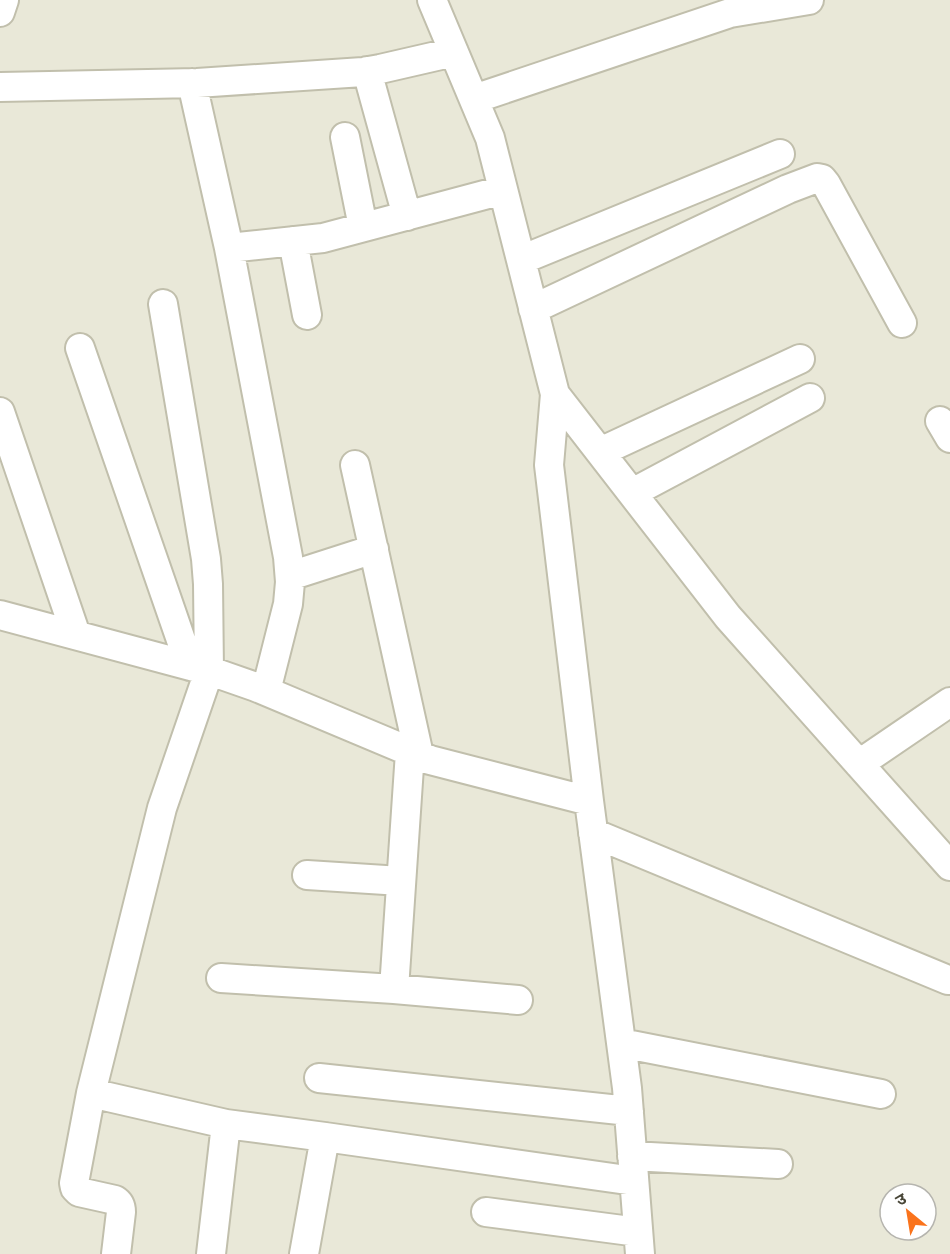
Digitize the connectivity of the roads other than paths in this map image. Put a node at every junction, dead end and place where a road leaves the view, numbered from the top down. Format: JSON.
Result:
{"nodes":[{"id":1,"x":4,"y":0,"type":"edge"},
{"id":2,"x":432,"y":0,"type":"edge"},
{"id":3,"x":809,"y":0,"type":"edge"},
{"id":4,"x":0,"y":12,"type":"edge"},
{"id":5,"x":454,"y":52,"type":"junction"},
{"id":6,"x":367,"y":71,"type":"junction"},
{"id":7,"x":192,"y":83,"type":"junction"},
{"id":8,"x":0,"y":87,"type":"edge"},
{"id":9,"x":474,"y":99,"type":"junction"},
{"id":10,"x":345,"y":137,"type":"dead end"},
{"id":11,"x":780,"y":154,"type":"dead end"},
{"id":12,"x":503,"y":190,"type":"junction"},
{"id":13,"x":407,"y":216,"type":"junction"},
{"id":14,"x":363,"y":228,"type":"junction"},
{"id":15,"x":293,"y":241,"type":"junction"},
{"id":16,"x":230,"y":248,"type":"junction"},
{"id":17,"x":521,"y":260,"type":"junction"},
{"id":18,"x":163,"y":304,"type":"dead end"},
{"id":19,"x":533,"y":309,"type":"junction"},
{"id":20,"x":307,"y":315,"type":"dead end"},
{"id":21,"x":902,"y":323,"type":"dead end"},
{"id":22,"x":80,"y":348,"type":"dead end"},
{"id":23,"x":800,"y":359,"type":"dead end"},
{"id":24,"x":555,"y":393,"type":"junction"},
{"id":25,"x":810,"y":398,"type":"dead end"},
{"id":26,"x":0,"y":412,"type":"edge"},
{"id":27,"x":600,"y":452,"type":"junction"},
{"id":28,"x":356,"y":465,"type":"dead end"},
{"id":29,"x":632,"y":493,"type":"junction"},
{"id":30,"x":374,"y":549,"type":"junction"},
{"id":31,"x":290,"y":576,"type":"junction"},
{"id":32,"x":0,"y":615,"type":"edge"},
{"id":33,"x":76,"y":635,"type":"junction"},
{"id":34,"x":200,"y":669,"type":"junction"},
{"id":35,"x":266,"y":691,"type":"junction"},
{"id":36,"x":950,"y":702,"type":"edge"},
{"id":37,"x":415,"y":754,"type":"junction"},
{"id":38,"x":859,"y":764,"type":"junction"},
{"id":39,"x":589,"y":801,"type":"junction"},
{"id":40,"x":593,"y":833,"type":"junction"},
{"id":41,"x":950,"y":866,"type":"edge"},
{"id":42,"x":308,"y":874,"type":"dead end"},
{"id":43,"x":401,"y":880,"type":"junction"},
{"id":44,"x":221,"y":978,"type":"dead end"},
{"id":45,"x":948,"y":980,"type":"dead end"},
{"id":46,"x":394,"y":989,"type":"junction"},
{"id":47,"x":518,"y":1000,"type":"dead end"},
{"id":48,"x":621,"y":1043,"type":"junction"},
{"id":49,"x":319,"y":1078,"type":"dead end"},
{"id":50,"x":91,"y":1093,"type":"junction"},
{"id":51,"x":880,"y":1094,"type":"dead end"},
{"id":52,"x":629,"y":1111,"type":"junction"},
{"id":53,"x":226,"y":1124,"type":"junction"},
{"id":54,"x":325,"y":1137,"type":"junction"},
{"id":55,"x":778,"y":1164,"type":"dead end"},
{"id":56,"x":633,"y":1168,"type":"junction"},
{"id":57,"x":486,"y":1212,"type":"dead end"},
{"id":58,"x":639,"y":1243,"type":"edge"},
{"id":59,"x":116,"y":1254,"type":"edge"},
{"id":60,"x":211,"y":1254,"type":"edge"},
{"id":61,"x":304,"y":1254,"type":"edge"}],
"edges":[{"from":1,"to":4,"type":"street"},
{"from":2,"to":5,"type":"street"},
{"from":3,"to":9,"type":"street"},
{"from":5,"to":6,"type":"street"},
{"from":5,"to":9,"type":"street"},
{"from":6,"to":7,"type":"street"},
{"from":6,"to":13,"type":"street"},
{"from":7,"to":8,"type":"street"},
{"from":7,"to":16,"type":"street"},
{"from":9,"to":12,"type":"street"},
{"from":10,"to":14,"type":"street"},
{"from":11,"to":17,"type":"street"},
{"from":12,"to":13,"type":"street"},
{"from":12,"to":17,"type":"street"},
{"from":13,"to":14,"type":"street"},
{"from":14,"to":15,"type":"street"},
{"from":15,"to":16,"type":"street"},
{"from":15,"to":20,"type":"street"},
{"from":16,"to":31,"type":"street"},
{"from":17,"to":19,"type":"street"},
{"from":18,"to":34,"type":"street"},
{"from":19,"to":21,"type":"street"},
{"from":19,"to":24,"type":"street"},
{"from":22,"to":34,"type":"street"},
{"from":23,"to":27,"type":"street"},
{"from":24,"to":27,"type":"street"},
{"from":24,"to":39,"type":"street"},
{"from":25,"to":29,"type":"street"},
{"from":26,"to":33,"type":"street"},
{"from":27,"to":29,"type":"street"},
{"from":28,"to":30,"type":"street"},
{"from":29,"to":38,"type":"street"},
{"from":30,"to":31,"type":"street"},
{"from":30,"to":37,"type":"street"},
{"from":31,"to":35,"type":"street"},
{"from":32,"to":33,"type":"street"},
{"from":33,"to":34,"type":"street"},
{"from":34,"to":35,"type":"street"},
{"from":34,"to":50,"type":"street"},
{"from":35,"to":37,"type":"street"},
{"from":36,"to":38,"type":"street"},
{"from":37,"to":39,"type":"street"},
{"from":37,"to":43,"type":"street"},
{"from":38,"to":41,"type":"street"},
{"from":39,"to":40,"type":"street"},
{"from":40,"to":45,"type":"street"},
{"from":40,"to":48,"type":"street"},
{"from":42,"to":43,"type":"street"},
{"from":43,"to":46,"type":"street"},
{"from":44,"to":46,"type":"street"},
{"from":46,"to":47,"type":"street"},
{"from":48,"to":51,"type":"street"},
{"from":48,"to":52,"type":"street"},
{"from":49,"to":52,"type":"street"},
{"from":50,"to":53,"type":"street"},
{"from":50,"to":59,"type":"street"},
{"from":52,"to":56,"type":"street"},
{"from":53,"to":54,"type":"street"},
{"from":53,"to":60,"type":"street"},
{"from":54,"to":56,"type":"street"},
{"from":54,"to":61,"type":"street"},
{"from":55,"to":56,"type":"street"},
{"from":56,"to":58,"type":"street"},
{"from":57,"to":58,"type":"street"}]}
